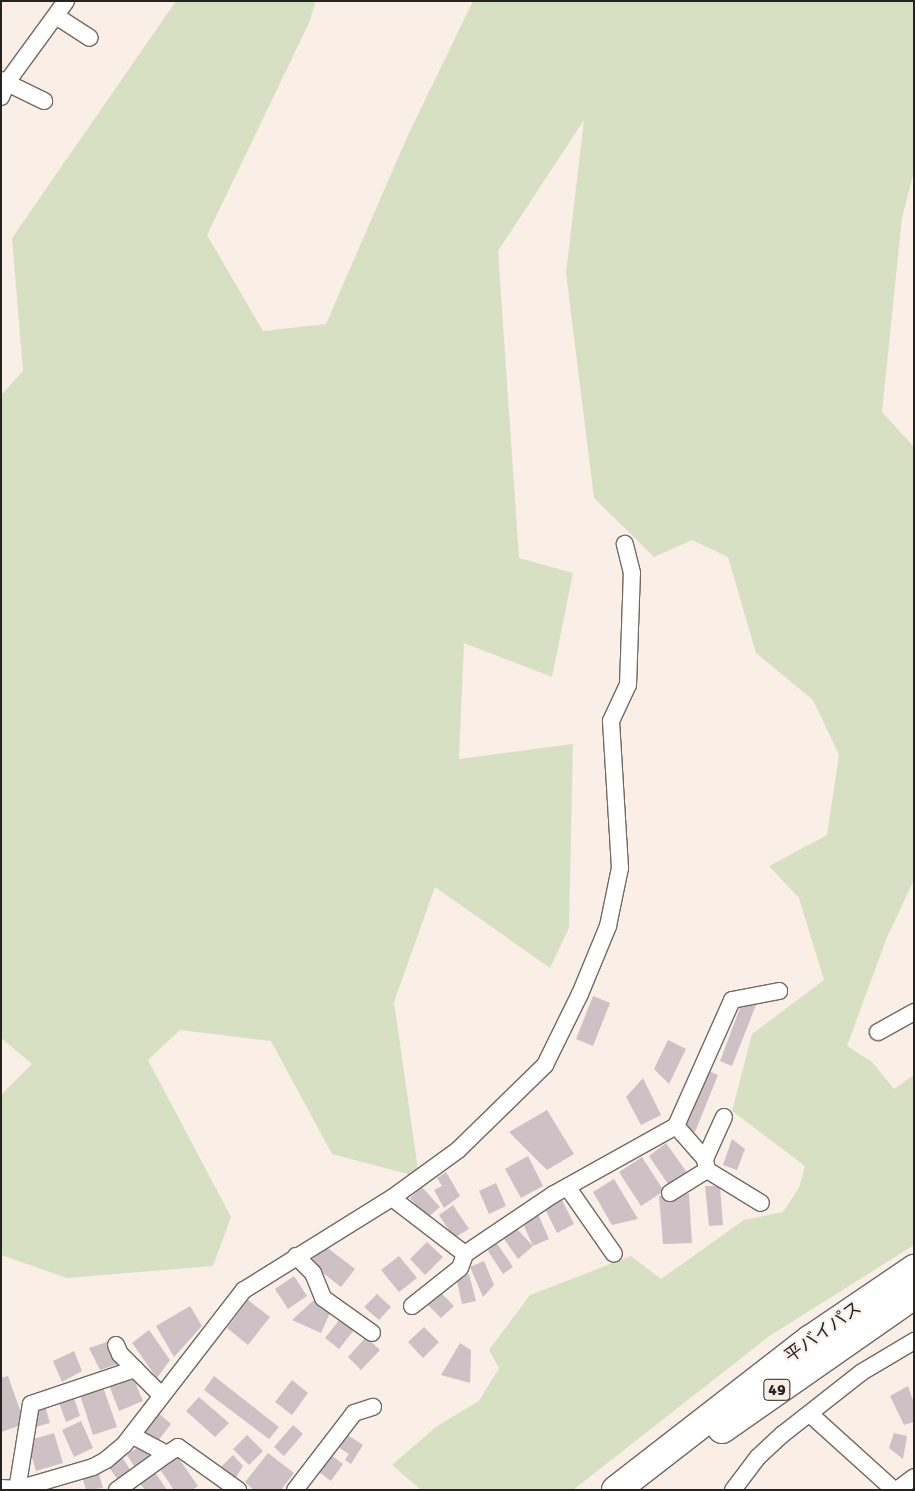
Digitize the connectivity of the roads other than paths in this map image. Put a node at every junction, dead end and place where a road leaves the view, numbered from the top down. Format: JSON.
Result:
{"nodes":[{"id":1,"x":66,"y":1,"type":"edge"},
{"id":2,"x":56,"y":16,"type":"junction"},
{"id":3,"x":90,"y":38,"type":"dead end"},
{"id":4,"x":3,"y":86,"type":"edge"},
{"id":5,"x":44,"y":100,"type":"dead end"},
{"id":6,"x":625,"y":544,"type":"dead end"},
{"id":7,"x":779,"y":991,"type":"dead end"},
{"id":8,"x":914,"y":1012,"type":"edge"},
{"id":9,"x":878,"y":1032,"type":"dead end"},
{"id":10,"x":724,"y":1117,"type":"dead end"},
{"id":11,"x":676,"y":1126,"type":"junction"},
{"id":12,"x":706,"y":1165,"type":"junction"},
{"id":13,"x":568,"y":1188,"type":"junction"},
{"id":14,"x":670,"y":1193,"type":"dead end"},
{"id":15,"x":392,"y":1198,"type":"junction"},
{"id":16,"x":761,"y":1203,"type":"dead end"},
{"id":17,"x":465,"y":1254,"type":"junction"},
{"id":18,"x":614,"y":1254,"type":"dead end"},
{"id":19,"x":296,"y":1256,"type":"junction"},
{"id":20,"x":914,"y":1269,"type":"edge"},
{"id":21,"x":914,"y":1295,"type":"edge"},
{"id":22,"x":412,"y":1306,"type":"dead end"},
{"id":23,"x":372,"y":1333,"type":"dead end"},
{"id":24,"x":914,"y":1341,"type":"edge"},
{"id":25,"x":116,"y":1346,"type":"dead end"},
{"id":26,"x":135,"y":1370,"type":"junction"},
{"id":27,"x":162,"y":1396,"type":"junction"},
{"id":28,"x":373,"y":1407,"type":"dead end"},
{"id":29,"x":811,"y":1415,"type":"junction"},
{"id":30,"x":132,"y":1435,"type":"junction"},
{"id":31,"x":166,"y":1454,"type":"junction"},
{"id":32,"x":914,"y":1477,"type":"edge"},
{"id":33,"x":51,"y":1484,"type":"edge"},
{"id":34,"x":226,"y":1487,"type":"edge"},
{"id":35,"x":1,"y":1488,"type":"edge"},
{"id":36,"x":19,"y":1489,"type":"edge"},
{"id":37,"x":117,"y":1490,"type":"edge"},
{"id":38,"x":295,"y":1490,"type":"edge"},
{"id":39,"x":616,"y":1490,"type":"edge"},
{"id":40,"x":643,"y":1490,"type":"edge"},
{"id":41,"x":733,"y":1490,"type":"edge"},
{"id":42,"x":896,"y":1490,"type":"edge"}],
"edges":[{"from":1,"to":2,"type":"street"},
{"from":2,"to":3,"type":"street"},
{"from":2,"to":4,"type":"street"},
{"from":4,"to":5,"type":"street"},
{"from":6,"to":15,"type":"street"},
{"from":7,"to":11,"type":"street"},
{"from":8,"to":9,"type":"street"},
{"from":10,"to":12,"type":"street"},
{"from":11,"to":12,"type":"street"},
{"from":11,"to":13,"type":"street"},
{"from":12,"to":14,"type":"street"},
{"from":12,"to":16,"type":"street"},
{"from":13,"to":17,"type":"street"},
{"from":13,"to":18,"type":"street"},
{"from":15,"to":17,"type":"street"},
{"from":15,"to":19,"type":"street"},
{"from":17,"to":22,"type":"street"},
{"from":19,"to":23,"type":"street"},
{"from":19,"to":27,"type":"street"},
{"from":20,"to":39,"type":"highway","name":"平バイパス","number":"49"},
{"from":21,"to":40,"type":"highway","name":"平バイパス","number":"49"},
{"from":24,"to":29,"type":"street"},
{"from":25,"to":26,"type":"street"},
{"from":26,"to":27,"type":"street"},
{"from":26,"to":36,"type":"street"},
{"from":27,"to":30,"type":"street"},
{"from":28,"to":38,"type":"street"},
{"from":29,"to":41,"type":"street"},
{"from":29,"to":42,"type":"street"},
{"from":30,"to":31,"type":"street"},
{"from":30,"to":33,"type":"street"},
{"from":31,"to":34,"type":"street"},
{"from":31,"to":37,"type":"street"},
{"from":32,"to":42,"type":"street"},
{"from":33,"to":36,"type":"street"},
{"from":35,"to":36,"type":"street"}]}
